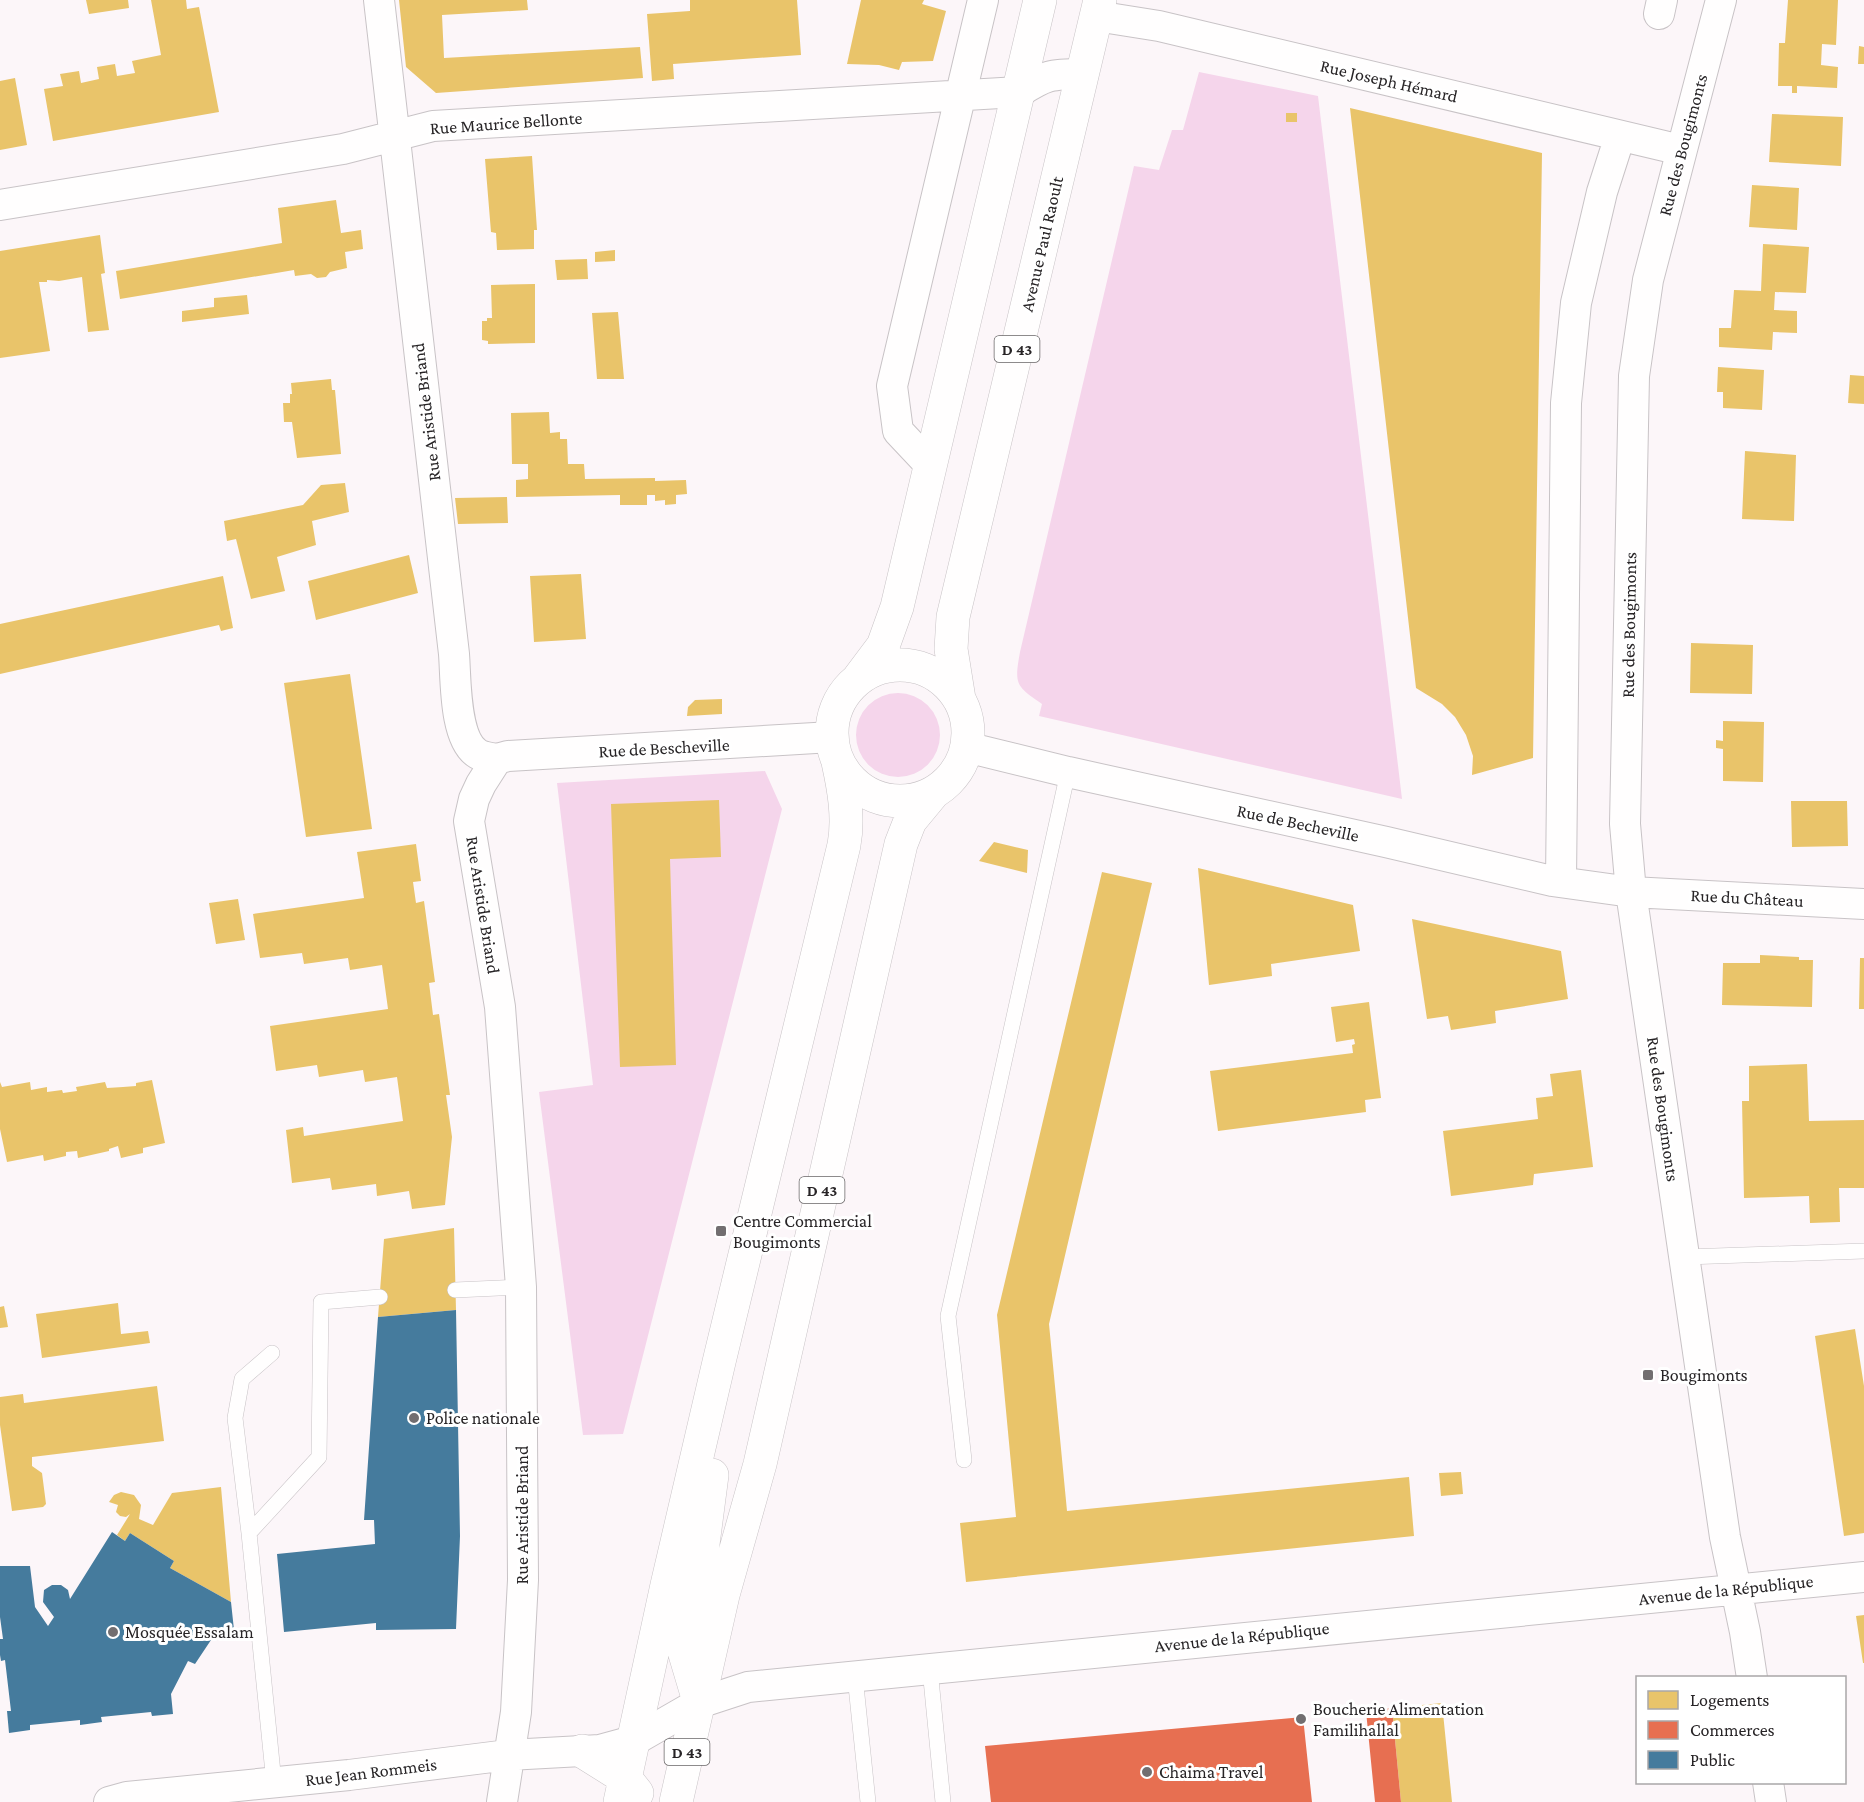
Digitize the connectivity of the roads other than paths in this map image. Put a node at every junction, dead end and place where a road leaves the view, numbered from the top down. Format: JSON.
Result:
{"nodes":[{"id":1,"x":379,"y":0,"type":"edge"},
{"id":2,"x":983,"y":0,"type":"edge"},
{"id":3,"x":1040,"y":0,"type":"edge"},
{"id":4,"x":1721,"y":0,"type":"edge"},
{"id":5,"x":1098,"y":8,"type":"edge"},
{"id":6,"x":1083,"y":74,"type":"junction"},
{"id":7,"x":1019,"y":92,"type":"junction"},
{"id":8,"x":959,"y":95,"type":"junction"},
{"id":9,"x":394,"y":135,"type":"junction"},
{"id":10,"x":1620,"y":136,"type":"junction"},
{"id":11,"x":1681,"y":150,"type":"junction"},
{"id":12,"x":0,"y":205,"type":"edge"},
{"id":13,"x":930,"y":465,"type":"junction"},
{"id":14,"x":860,"y":678,"type":"junction"},
{"id":15,"x":959,"y":699,"type":"junction"},
{"id":16,"x":966,"y":747,"type":"junction"},
{"id":17,"x":835,"y":750,"type":"junction"},
{"id":18,"x":497,"y":759,"type":"junction"},
{"id":19,"x":1068,"y":772,"type":"junction"},
{"id":20,"x":934,"y":792,"type":"junction"},
{"id":21,"x":1561,"y":882,"type":"junction"},
{"id":22,"x":1631,"y":892,"type":"junction"},
{"id":23,"x":1864,"y":904,"type":"edge"},
{"id":24,"x":1864,"y":1251,"type":"edge"},
{"id":25,"x":1685,"y":1257,"type":"junction"},
{"id":26,"x":521,"y":1287,"type":"junction"},
{"id":27,"x":455,"y":1290,"type":"dead end"},
{"id":28,"x":380,"y":1297,"type":"dead end"},
{"id":29,"x":272,"y":1353,"type":"dead end"},
{"id":30,"x":719,"y":1362,"type":"junction"},
{"id":31,"x":964,"y":1460,"type":"dead end"},
{"id":32,"x":249,"y":1533,"type":"junction"},
{"id":33,"x":1864,"y":1577,"type":"edge"},
{"id":34,"x":1736,"y":1590,"type":"junction"},
{"id":35,"x":930,"y":1669,"type":"junction"},
{"id":36,"x":855,"y":1676,"type":"junction"},
{"id":37,"x":1752,"y":1676,"type":"edge"},
{"id":38,"x":699,"y":1703,"type":"junction"},
{"id":39,"x":633,"y":1741,"type":"junction"},
{"id":40,"x":582,"y":1751,"type":"junction"},
{"id":41,"x":508,"y":1755,"type":"junction"},
{"id":42,"x":274,"y":1783,"type":"junction"},
{"id":43,"x":1768,"y":1784,"type":"edge"},
{"id":44,"x":632,"y":1795,"type":"edge"},
{"id":45,"x":109,"y":1802,"type":"edge"},
{"id":46,"x":502,"y":1802,"type":"edge"},
{"id":47,"x":676,"y":1802,"type":"edge"},
{"id":48,"x":868,"y":1802,"type":"edge"},
{"id":49,"x":943,"y":1802,"type":"edge"},
{"id":50,"x":1771,"y":1802,"type":"edge"}],
"edges":[{"from":1,"to":9,"type":"street","name":"Rue Aristide Briand"},
{"from":2,"to":8,"type":"street"},
{"from":3,"to":7,"type":"main road"},
{"from":4,"to":11,"type":"street","name":"Rue des Bougimonts"},
{"from":5,"to":6,"type":"main road","name":"Avenue Paul Raoult","number":"D 43"},
{"from":5,"to":10,"type":"street","name":"Rue Joseph Hémard"},
{"from":6,"to":7,"type":"street"},
{"from":6,"to":15,"type":"main road","name":"Avenue Paul Raoult","number":"D 43"},
{"from":7,"to":8,"type":"street","name":"Rue Maurice Bellonte"},
{"from":7,"to":13,"type":"main road"},
{"from":8,"to":9,"type":"street","name":"Rue Maurice Bellonte"},
{"from":8,"to":13,"type":"street"},
{"from":9,"to":12,"type":"street","name":"Rue Maurice Bellonte"},
{"from":9,"to":18,"type":"street","name":"Rue Aristide Briand"},
{"from":10,"to":11,"type":"street","name":"Rue Joseph Hémard"},
{"from":10,"to":21,"type":"street"},
{"from":11,"to":22,"type":"street","name":"Rue des Bougimonts"},
{"from":13,"to":14,"type":"main road"},
{"from":14,"to":15,"type":"main road"},
{"from":14,"to":17,"type":"main road"},
{"from":15,"to":16,"type":"main road"},
{"from":16,"to":19,"type":"street","name":"Rue de Becheville"},
{"from":16,"to":20,"type":"main road"},
{"from":17,"to":18,"type":"street","name":"Rue de Bescheville"},
{"from":17,"to":20,"type":"main road"},
{"from":17,"to":30,"type":"main road"},
{"from":18,"to":26,"type":"street","name":"Rue Aristide Briand"},
{"from":19,"to":21,"type":"street","name":"Rue de Becheville"},
{"from":19,"to":31,"type":"lane"},
{"from":20,"to":38,"type":"main road","number":"D 43"},
{"from":21,"to":22,"type":"street","name":"Rue de Becheville"},
{"from":22,"to":23,"type":"street","name":"Rue du Château"},
{"from":22,"to":25,"type":"street","name":"Rue des Bougimonts"},
{"from":24,"to":25,"type":"lane"},
{"from":25,"to":34,"type":"street","name":"Rue des Bougimonts"},
{"from":26,"to":27,"type":"lane"},
{"from":26,"to":41,"type":"street","name":"Rue Aristide Briand"},
{"from":28,"to":32,"type":"lane"},
{"from":29,"to":32,"type":"lane"},
{"from":30,"to":38,"type":"main road"},
{"from":30,"to":39,"type":"main road"},
{"from":32,"to":42,"type":"lane"},
{"from":33,"to":34,"type":"street","name":"Avenue de la République"},
{"from":34,"to":35,"type":"street","name":"Avenue de la République"},
{"from":34,"to":37,"type":"street","name":"Rue des Bougimonts"},
{"from":35,"to":36,"type":"street","name":"Avenue de la République"},
{"from":35,"to":49,"type":"lane"},
{"from":36,"to":38,"type":"street","name":"Avenue de la République"},
{"from":36,"to":48,"type":"lane"},
{"from":38,"to":39,"type":"street","name":"Avenue de la République"},
{"from":38,"to":47,"type":"main road","number":"D 43"},
{"from":39,"to":40,"type":"street","name":"Rue Jean Rommeis"},
{"from":39,"to":44,"type":"main road"},
{"from":40,"to":41,"type":"street","name":"Rue Jean Rommeis"},
{"from":40,"to":44,"type":"main road"},
{"from":41,"to":42,"type":"street","name":"Rue Jean Rommeis"},
{"from":41,"to":46,"type":"street","name":"Rue Aristide Briand"},
{"from":42,"to":45,"type":"street","name":"Rue Jean Rommeis"},
{"from":43,"to":50,"type":"street"}]}
